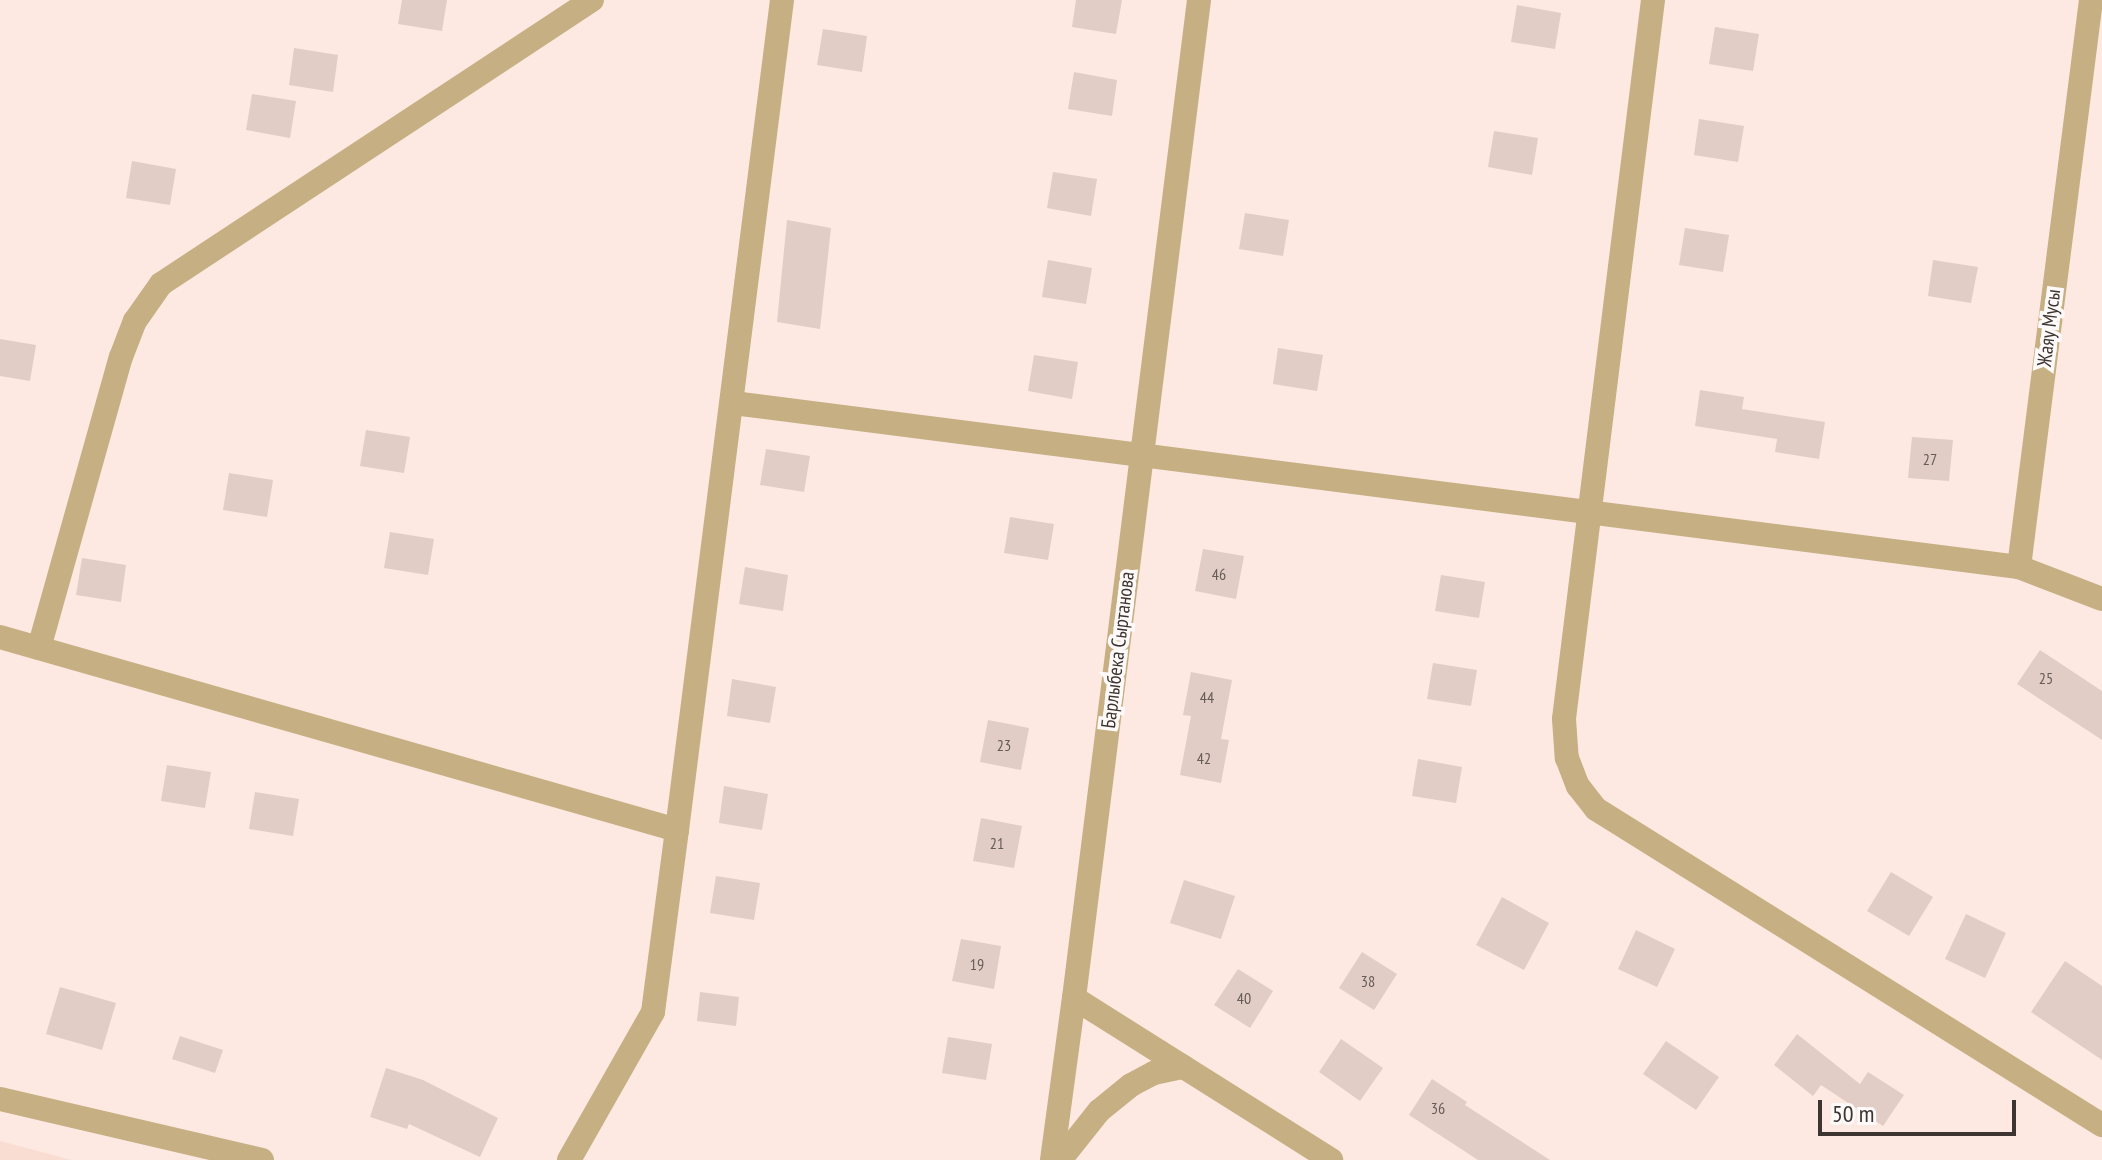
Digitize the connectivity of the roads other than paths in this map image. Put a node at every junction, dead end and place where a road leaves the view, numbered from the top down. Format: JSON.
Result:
{"nodes":[{"id":1,"x":592,"y":0,"type":"edge"},
{"id":2,"x":782,"y":0,"type":"edge"},
{"id":3,"x":1199,"y":0,"type":"edge"},
{"id":4,"x":1653,"y":0,"type":"edge"},
{"id":5,"x":2091,"y":0,"type":"edge"},
{"id":6,"x":733,"y":403,"type":"junction"},
{"id":7,"x":1143,"y":454,"type":"junction"},
{"id":8,"x":1589,"y":509,"type":"junction"},
{"id":9,"x":2019,"y":567,"type":"junction"},
{"id":10,"x":2102,"y":599,"type":"edge"},
{"id":11,"x":0,"y":637,"type":"edge"},
{"id":12,"x":39,"y":648,"type":"junction"},
{"id":13,"x":677,"y":830,"type":"junction"},
{"id":14,"x":1074,"y":998,"type":"junction"},
{"id":15,"x":1183,"y":1067,"type":"junction"},
{"id":16,"x":0,"y":1099,"type":"edge"},
{"id":17,"x":2102,"y":1125,"type":"edge"},
{"id":18,"x":262,"y":1160,"type":"edge"},
{"id":19,"x":569,"y":1160,"type":"edge"},
{"id":20,"x":1052,"y":1160,"type":"edge"},
{"id":21,"x":1060,"y":1160,"type":"edge"},
{"id":22,"x":1331,"y":1160,"type":"edge"}],
"edges":[{"from":1,"to":12,"type":"street"},
{"from":2,"to":6,"type":"street"},
{"from":3,"to":7,"type":"street","name":"Барлыбека Сыртанова"},
{"from":4,"to":8,"type":"street"},
{"from":5,"to":9,"type":"street","name":"Жаяу Мусы"},
{"from":6,"to":7,"type":"street"},
{"from":6,"to":13,"type":"street"},
{"from":7,"to":8,"type":"street"},
{"from":7,"to":14,"type":"street","name":"Барлыбека Сыртанова"},
{"from":8,"to":9,"type":"street"},
{"from":8,"to":17,"type":"street"},
{"from":9,"to":10,"type":"street"},
{"from":11,"to":12,"type":"street"},
{"from":12,"to":13,"type":"street"},
{"from":13,"to":19,"type":"street"},
{"from":14,"to":15,"type":"street"},
{"from":14,"to":20,"type":"street","name":"Барлыбека Сыртанова"},
{"from":15,"to":21,"type":"street"},
{"from":15,"to":22,"type":"street"},
{"from":16,"to":18,"type":"street"}]}
